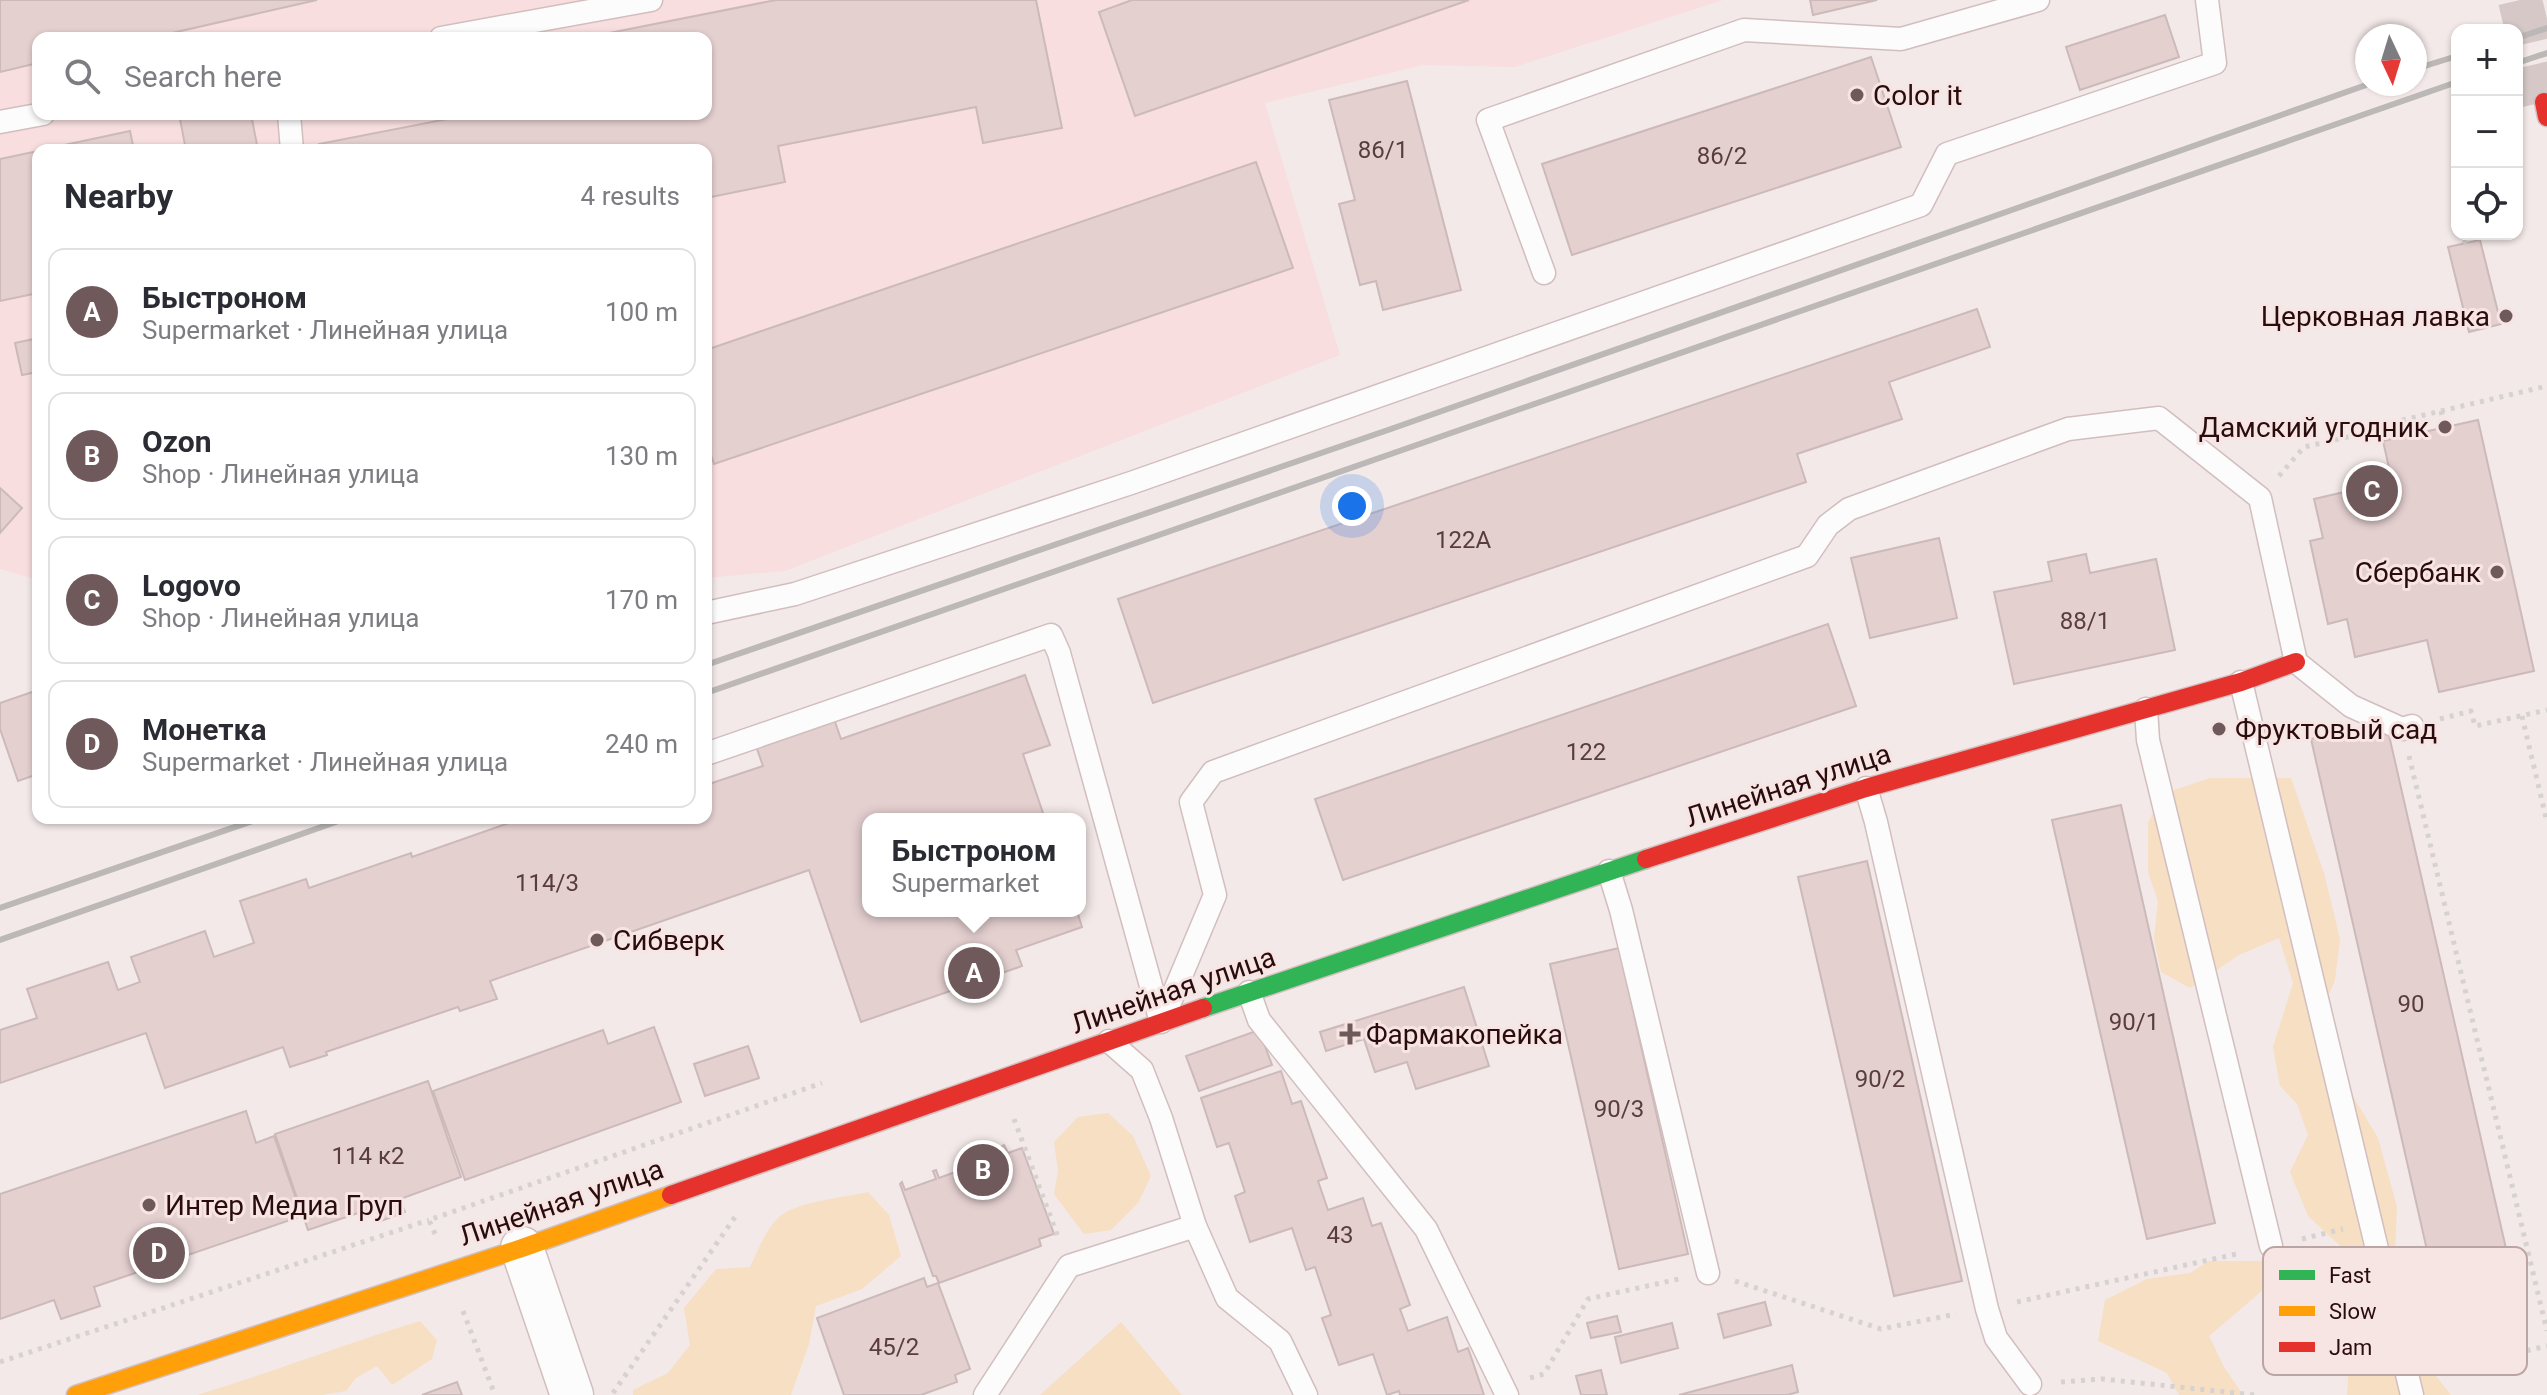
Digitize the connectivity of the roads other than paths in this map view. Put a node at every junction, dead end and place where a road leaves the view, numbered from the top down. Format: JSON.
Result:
{"nodes":[{"id":1,"x":651,"y":0,"type":"edge"},
{"id":2,"x":2038,"y":0,"type":"edge"},
{"id":3,"x":2207,"y":0,"type":"edge"},
{"id":4,"x":474,"y":32,"type":"edge"},
{"id":5,"x":32,"y":116,"type":"edge"},
{"id":6,"x":290,"y":120,"type":"edge"},
{"id":7,"x":0,"y":122,"type":"edge"},
{"id":8,"x":292,"y":144,"type":"edge"},
{"id":9,"x":1544,"y":273,"type":"dead end"},
{"id":10,"x":712,"y":612,"type":"edge"},
{"id":11,"x":2296,"y":662,"type":"junction"},
{"id":12,"x":2241,"y":682,"type":"junction"},
{"id":13,"x":2146,"y":709,"type":"junction"},
{"id":14,"x":2407,"y":727,"type":"road end"},
{"id":15,"x":712,"y":752,"type":"edge"},
{"id":16,"x":1866,"y":788,"type":"junction"},
{"id":17,"x":1609,"y":871,"type":"junction"},
{"id":18,"x":1249,"y":992,"type":"junction"},
{"id":19,"x":1161,"y":1022,"type":"junction"},
{"id":20,"x":1109,"y":1041,"type":"junction"},
{"id":21,"x":1195,"y":1226,"type":"junction"},
{"id":22,"x":2271,"y":1246,"type":"road end"},
{"id":23,"x":2376,"y":1247,"type":"edge"},
{"id":24,"x":522,"y":1248,"type":"junction"},
{"id":25,"x":1708,"y":1273,"type":"road end"},
{"id":26,"x":2030,"y":1384,"type":"road end"},
{"id":27,"x":1505,"y":1390,"type":"edge"},
{"id":28,"x":76,"y":1395,"type":"edge"},
{"id":29,"x":572,"y":1395,"type":"edge"},
{"id":30,"x":985,"y":1395,"type":"edge"},
{"id":31,"x":1306,"y":1395,"type":"edge"}],
"edges":[{"from":1,"to":4,"type":"lane"},
{"from":2,"to":9,"type":"lane"},
{"from":3,"to":10,"type":"lane"},
{"from":5,"to":7,"type":"lane"},
{"from":6,"to":8,"type":"lane"},
{"from":11,"to":12,"type":"street","name":"Линейная улица"},
{"from":11,"to":14,"type":"lane"},
{"from":11,"to":19,"type":"lane"},
{"from":12,"to":13,"type":"street","name":"Линейная улица"},
{"from":12,"to":23,"type":"lane"},
{"from":13,"to":16,"type":"street","name":"Линейная улица"},
{"from":13,"to":22,"type":"lane"},
{"from":15,"to":19,"type":"lane"},
{"from":16,"to":17,"type":"street","name":"Линейная улица"},
{"from":16,"to":26,"type":"lane"},
{"from":17,"to":18,"type":"street","name":"Линейная улица"},
{"from":17,"to":25,"type":"lane"},
{"from":18,"to":19,"type":"street","name":"Линейная улица"},
{"from":18,"to":27,"type":"lane"},
{"from":19,"to":20,"type":"street","name":"Линейная улица"},
{"from":20,"to":21,"type":"lane"},
{"from":20,"to":24,"type":"street","name":"Линейная улица"},
{"from":21,"to":30,"type":"lane"},
{"from":21,"to":31,"type":"lane"},
{"from":24,"to":28,"type":"street","name":"Линейная улица"},
{"from":24,"to":29,"type":"street"}]}
